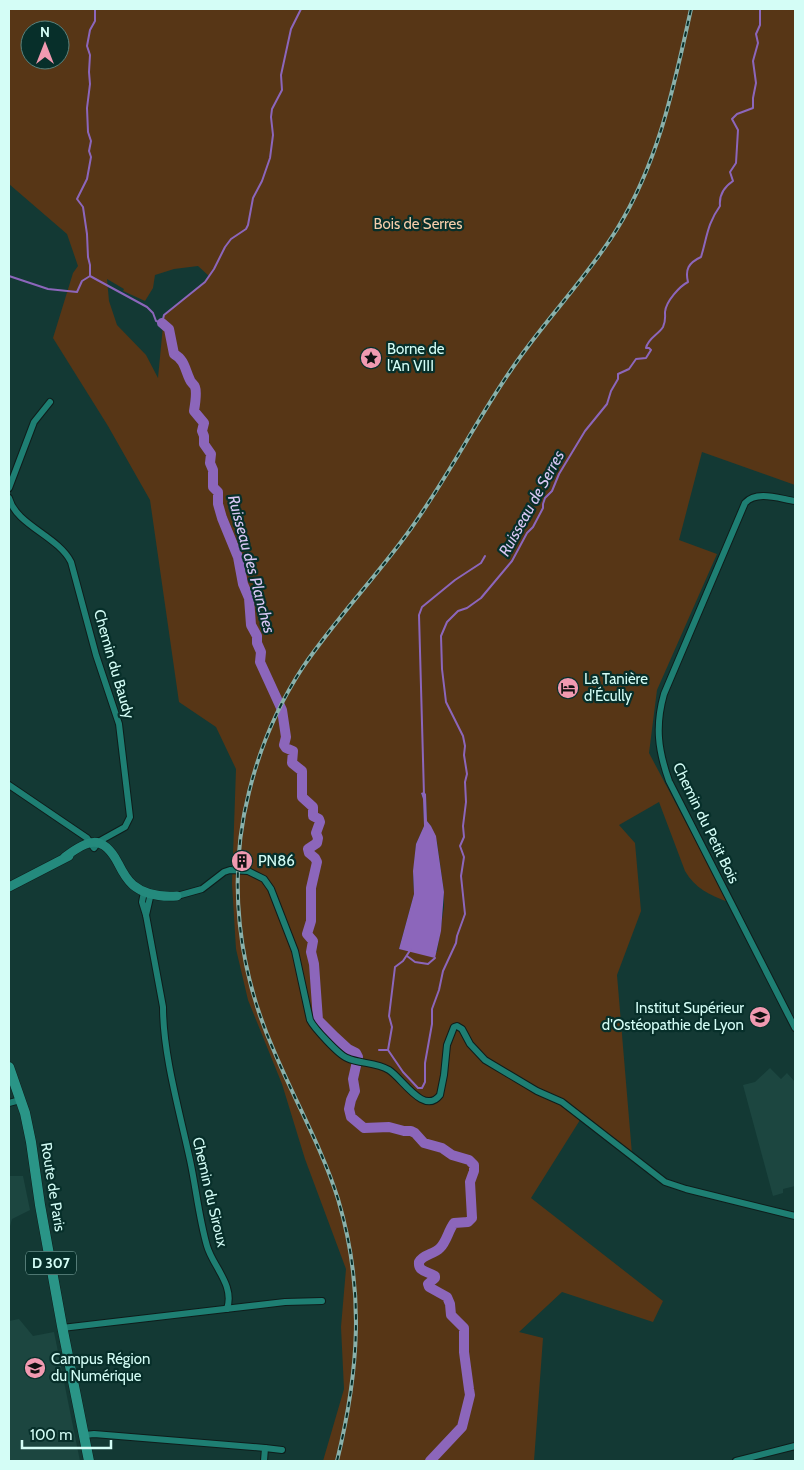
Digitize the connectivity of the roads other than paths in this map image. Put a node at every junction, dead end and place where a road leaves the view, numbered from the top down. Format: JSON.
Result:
{"nodes":[{"id":1,"x":50,"y":402,"type":"dead end"},
{"id":2,"x":9,"y":488,"type":"edge"},
{"id":3,"x":9,"y":498,"type":"edge"},
{"id":4,"x":795,"y":501,"type":"edge"},
{"id":5,"x":9,"y":785,"type":"edge"},
{"id":6,"x":94,"y":844,"type":"junction"},
{"id":7,"x":9,"y":886,"type":"edge"},
{"id":8,"x":147,"y":892,"type":"junction"},
{"id":9,"x":177,"y":896,"type":"joint"},
{"id":10,"x":795,"y":1028,"type":"edge"},
{"id":11,"x":9,"y":1067,"type":"edge"},
{"id":12,"x":20,"y":1100,"type":"junction"},
{"id":13,"x":9,"y":1103,"type":"edge"},
{"id":14,"x":795,"y":1216,"type":"edge"},
{"id":15,"x":322,"y":1301,"type":"dead end"},
{"id":16,"x":227,"y":1309,"type":"junction"},
{"id":17,"x":62,"y":1328,"type":"junction"},
{"id":18,"x":84,"y":1435,"type":"junction"},
{"id":19,"x":795,"y":1446,"type":"edge"},
{"id":20,"x":265,"y":1448,"type":"junction"},
{"id":21,"x":282,"y":1450,"type":"dead end"},
{"id":22,"x":758,"y":1459,"type":"edge"},
{"id":23,"x":90,"y":1461,"type":"edge"},
{"id":24,"x":264,"y":1461,"type":"edge"},
{"id":25,"x":736,"y":1461,"type":"edge"}],
"edges":[{"from":1,"to":2,"type":"street"},
{"from":3,"to":6,"type":"street","name":"Chemin du Baudy"},
{"from":4,"to":10,"type":"street","name":"Chemin du Petit Bois"},
{"from":5,"to":6,"type":"street"},
{"from":6,"to":7,"type":"street"},
{"from":6,"to":8,"type":"street"},
{"from":8,"to":9,"type":"street"},
{"from":8,"to":16,"type":"street","name":"Chemin du Siroux"},
{"from":9,"to":14,"type":"street"},
{"from":11,"to":12,"type":"main road","name":"Route de Paris","number":"D 307"},
{"from":12,"to":13,"type":"street"},
{"from":12,"to":17,"type":"main road","name":"Route de Paris","number":"D 307"},
{"from":15,"to":16,"type":"street"},
{"from":16,"to":17,"type":"street"},
{"from":17,"to":18,"type":"main road","name":"Route de Paris","number":"D 307"},
{"from":18,"to":20,"type":"street"},
{"from":18,"to":23,"type":"main road","name":"Route de Paris","number":"D 307"},
{"from":19,"to":22,"type":"street"},
{"from":20,"to":21,"type":"street"},
{"from":20,"to":24,"type":"street"},
{"from":22,"to":25,"type":"street"}]}
